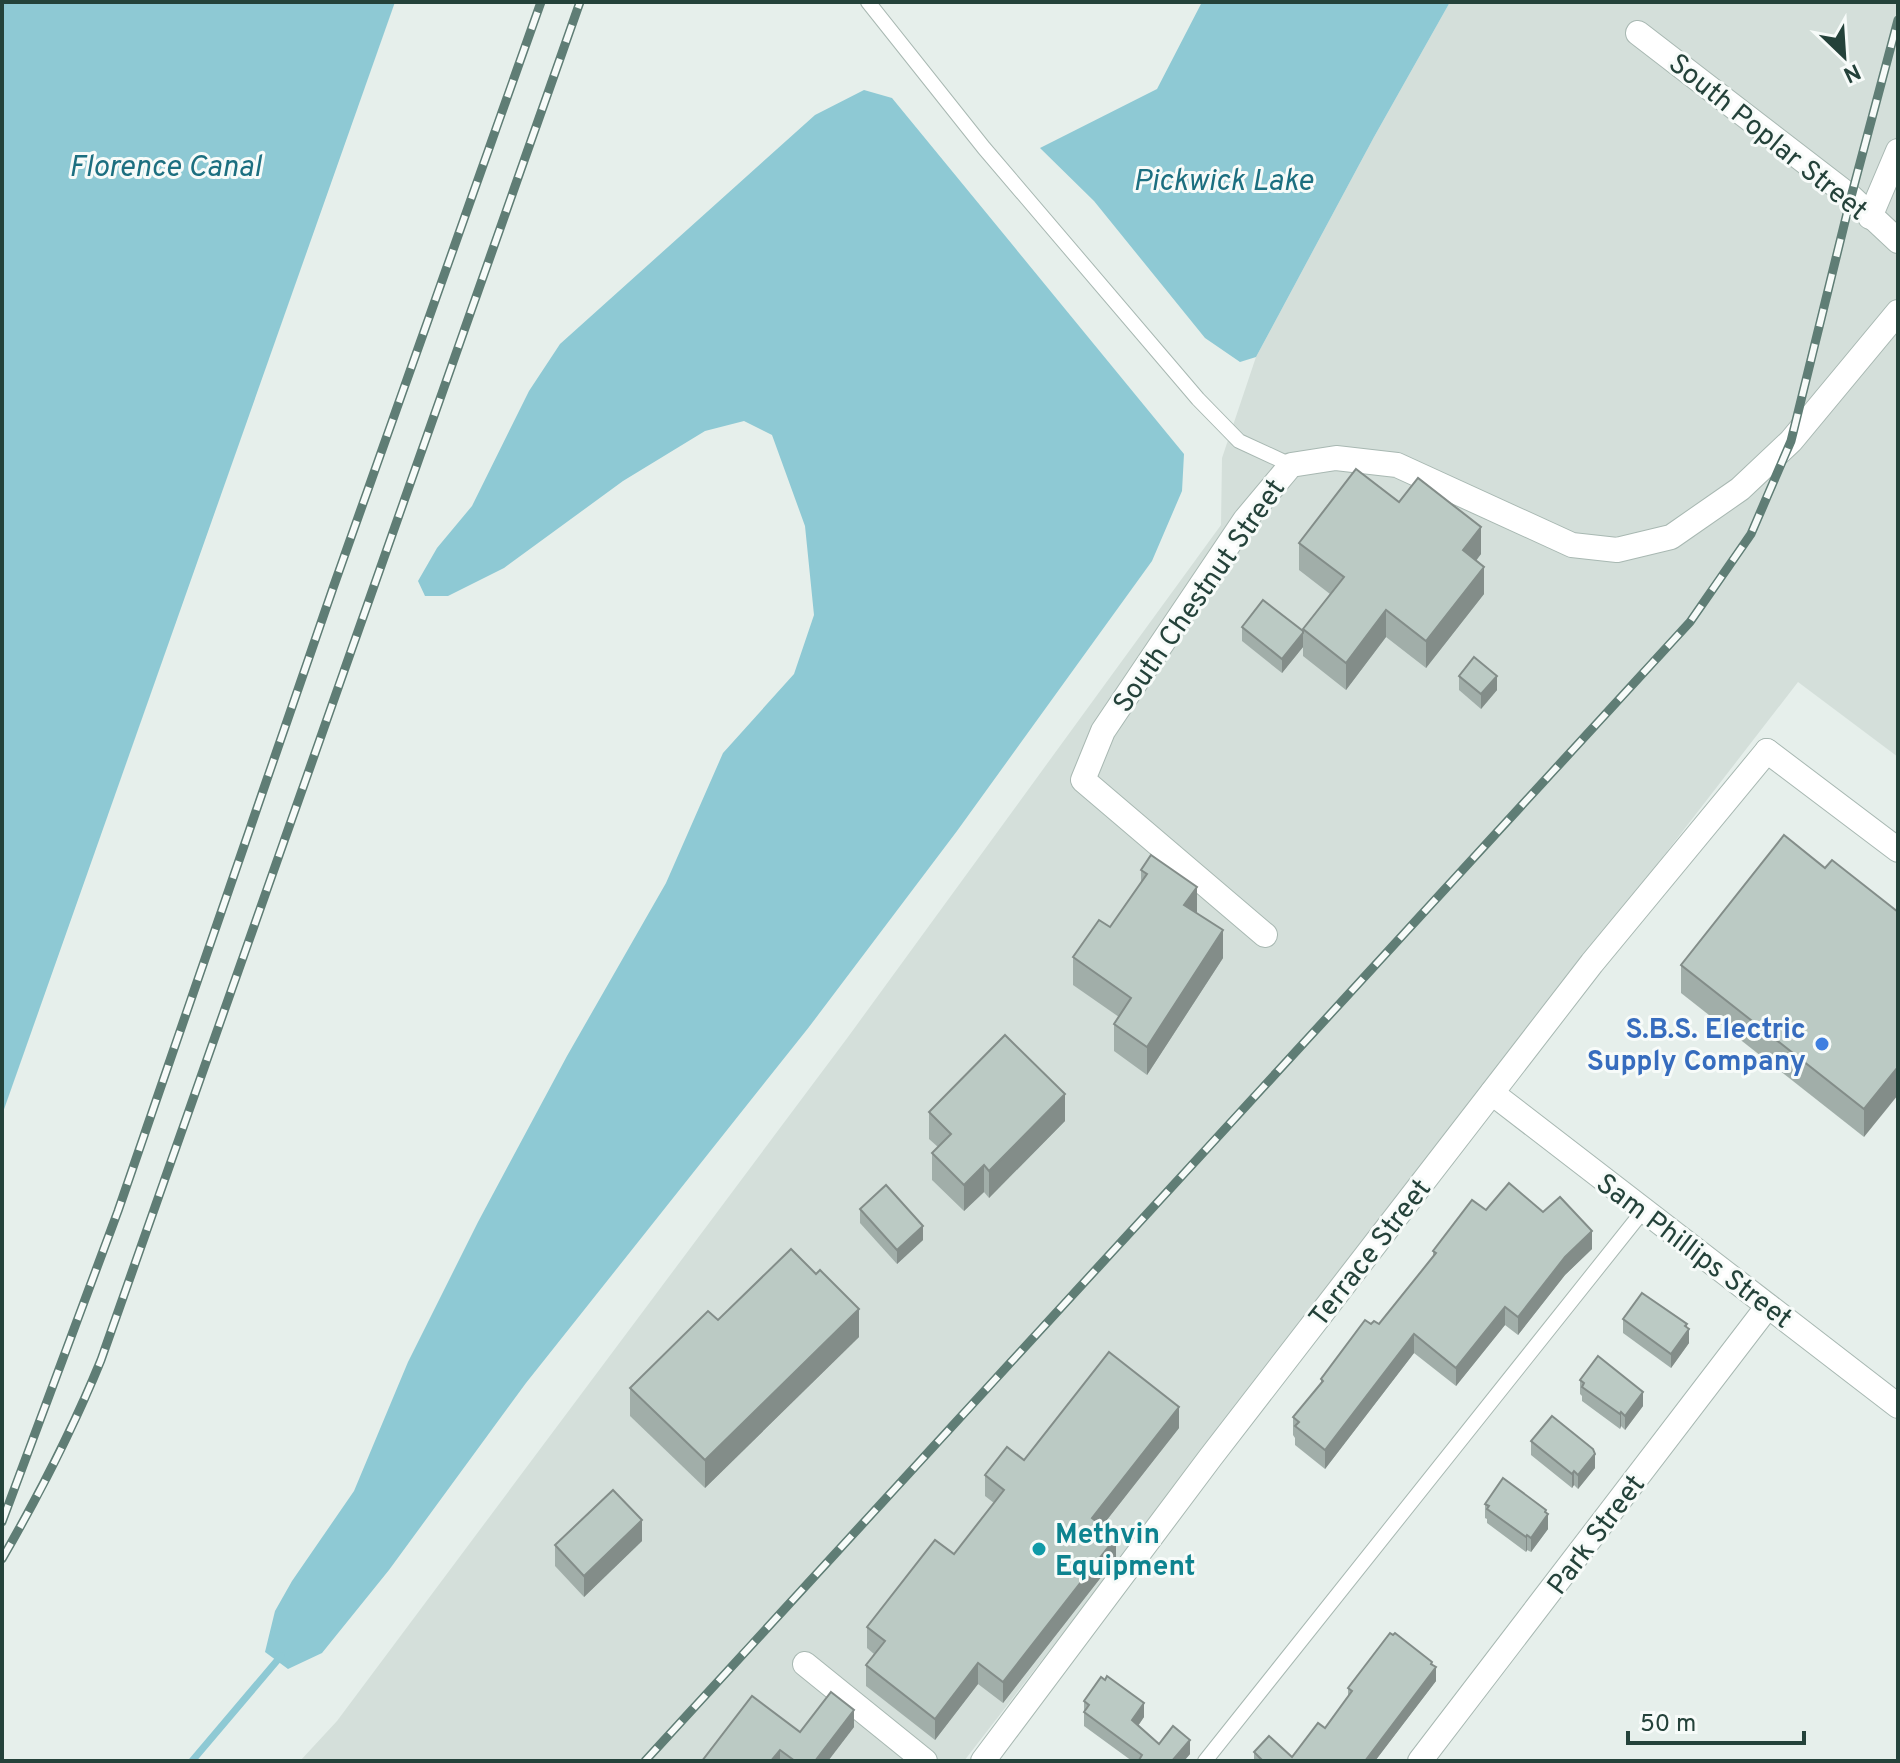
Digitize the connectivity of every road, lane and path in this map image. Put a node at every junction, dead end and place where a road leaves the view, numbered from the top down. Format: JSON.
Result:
{"nodes":[{"id":1,"x":868,"y":2,"type":"edge"},
{"id":2,"x":1638,"y":33,"type":"dead end"},
{"id":3,"x":1898,"y":151,"type":"edge"},
{"id":4,"x":1870,"y":217,"type":"junction"},
{"id":5,"x":1898,"y":241,"type":"edge"},
{"id":6,"x":1898,"y":312,"type":"edge"},
{"id":7,"x":1291,"y":465,"type":"junction"},
{"id":8,"x":1898,"y":850,"type":"edge"},
{"id":9,"x":1265,"y":935,"type":"dead end"},
{"id":10,"x":1492,"y":1093,"type":"junction"},
{"id":11,"x":1643,"y":1211,"type":"junction"},
{"id":12,"x":1768,"y":1306,"type":"junction"},
{"id":13,"x":1898,"y":1406,"type":"edge"},
{"id":14,"x":805,"y":1664,"type":"dead end"},
{"id":15,"x":925,"y":1761,"type":"edge"},
{"id":16,"x":983,"y":1761,"type":"edge"},
{"id":17,"x":1205,"y":1761,"type":"edge"},
{"id":18,"x":1420,"y":1761,"type":"edge"}],
"edges":[{"from":1,"to":7,"type":"lane"},
{"from":2,"to":4,"type":"street","name":"South Poplar Street"},
{"from":3,"to":4,"type":"street"},
{"from":4,"to":5,"type":"street","name":"South Poplar Street"},
{"from":6,"to":7,"type":"street","name":"South Chestnut Street"},
{"from":7,"to":9,"type":"street","name":"South Chestnut Street"},
{"from":8,"to":10,"type":"street","name":"Terrace Street"},
{"from":10,"to":11,"type":"street","name":"Sam Phillips Street"},
{"from":10,"to":16,"type":"street","name":"Terrace Street"},
{"from":11,"to":12,"type":"street","name":"Sam Phillips Street"},
{"from":11,"to":17,"type":"lane"},
{"from":12,"to":13,"type":"street","name":"Sam Phillips Street"},
{"from":12,"to":18,"type":"street","name":"Park Street"},
{"from":14,"to":15,"type":"street"}]}
